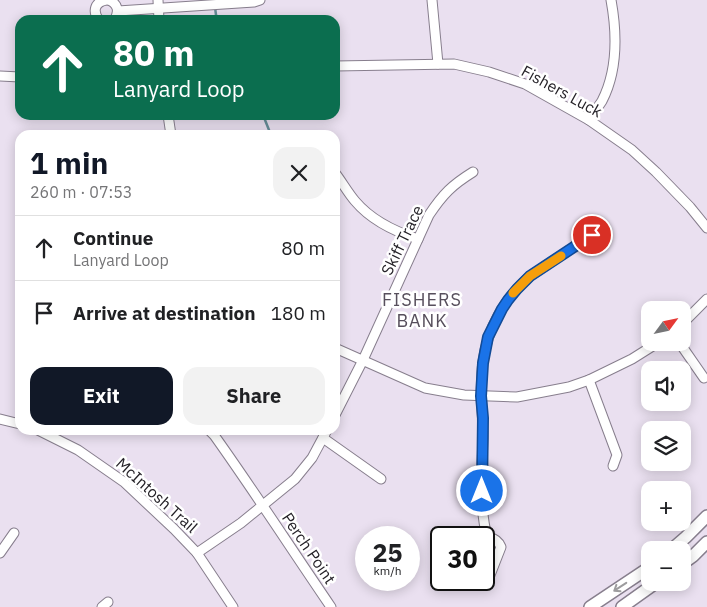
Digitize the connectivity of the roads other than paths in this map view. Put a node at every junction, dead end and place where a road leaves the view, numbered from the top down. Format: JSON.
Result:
{"nodes":[{"id":1,"x":107,"y":0,"type":"edge"},
{"id":2,"x":260,"y":0,"type":"edge"},
{"id":3,"x":432,"y":0,"type":"edge"},
{"id":4,"x":611,"y":0,"type":"edge"},
{"id":5,"x":159,"y":4,"type":"edge"},
{"id":6,"x":118,"y":11,"type":"junction"},
{"id":7,"x":95,"y":15,"type":"edge"},
{"id":8,"x":117,"y":15,"type":"edge"},
{"id":9,"x":438,"y":64,"type":"junction"},
{"id":10,"x":340,"y":66,"type":"edge"},
{"id":11,"x":0,"y":76,"type":"edge"},
{"id":12,"x":15,"y":77,"type":"edge"},
{"id":13,"x":589,"y":120,"type":"junction"},
{"id":14,"x":473,"y":172,"type":"dead end"},
{"id":15,"x":340,"y":180,"type":"edge"},
{"id":16,"x":707,"y":228,"type":"edge"},
{"id":17,"x":592,"y":235,"type":"dead end"},
{"id":18,"x":418,"y":239,"type":"junction"},
{"id":19,"x":707,"y":299,"type":"edge"},
{"id":20,"x":691,"y":315,"type":"edge"},
{"id":21,"x":340,"y":350,"type":"edge"},
{"id":22,"x":644,"y":351,"type":"edge"},
{"id":23,"x":685,"y":351,"type":"edge"},
{"id":24,"x":364,"y":360,"type":"junction"},
{"id":25,"x":704,"y":378,"type":"dead end"},
{"id":26,"x":589,"y":380,"type":"junction"},
{"id":27,"x":481,"y":396,"type":"junction"},
{"id":28,"x":340,"y":406,"type":"edge"},
{"id":29,"x":0,"y":419,"type":"edge"},
{"id":30,"x":15,"y":423,"type":"edge"},
{"id":31,"x":48,"y":435,"type":"edge"},
{"id":32,"x":215,"y":435,"type":"edge"},
{"id":33,"x":324,"y":435,"type":"edge"},
{"id":34,"x":326,"y":435,"type":"edge"},
{"id":35,"x":613,"y":466,"type":"dead end"},
{"id":36,"x":381,"y":479,"type":"dead end"},
{"id":37,"x":262,"y":506,"type":"junction"},
{"id":38,"x":707,"y":516,"type":"edge"},
{"id":39,"x":484,"y":526,"type":"edge"},
{"id":40,"x":14,"y":533,"type":"dead end"},
{"id":41,"x":495,"y":539,"type":"edge"},
{"id":42,"x":681,"y":541,"type":"edge"},
{"id":43,"x":707,"y":542,"type":"edge"},
{"id":44,"x":0,"y":553,"type":"edge"},
{"id":45,"x":197,"y":553,"type":"junction"},
{"id":46,"x":691,"y":557,"type":"edge"},
{"id":47,"x":495,"y":562,"type":"edge"},
{"id":48,"x":641,"y":573,"type":"edge"},
{"id":49,"x":644,"y":591,"type":"edge"},
{"id":50,"x":233,"y":607,"type":"edge"},
{"id":51,"x":331,"y":607,"type":"edge"},
{"id":52,"x":590,"y":607,"type":"edge"},
{"id":53,"x":622,"y":607,"type":"edge"}],
"edges":[{"from":1,"to":6,"type":"street"},
{"from":1,"to":7,"type":"street"},
{"from":2,"to":5,"type":"street"},
{"from":3,"to":9,"type":"street"},
{"from":4,"to":13,"type":"street"},
{"from":5,"to":6,"type":"street"},
{"from":6,"to":8,"type":"street"},
{"from":9,"to":10,"type":"street","name":"Fishers Luck"},
{"from":9,"to":13,"type":"street","name":"Fishers Luck"},
{"from":11,"to":12,"type":"street"},
{"from":13,"to":16,"type":"street","name":"Fishers Luck"},
{"from":14,"to":18,"type":"street","name":"Skiff Trace"},
{"from":15,"to":18,"type":"street"},
{"from":17,"to":27,"type":"street"},
{"from":18,"to":24,"type":"street","name":"Skiff Trace"},
{"from":19,"to":20,"type":"street"},
{"from":21,"to":24,"type":"street"},
{"from":22,"to":26,"type":"street"},
{"from":23,"to":25,"type":"street"},
{"from":24,"to":27,"type":"street"},
{"from":24,"to":28,"type":"street","name":"Skiff Trace"},
{"from":26,"to":27,"type":"street"},
{"from":26,"to":35,"type":"street"},
{"from":27,"to":39,"type":"street"},
{"from":29,"to":30,"type":"street"},
{"from":31,"to":45,"type":"street","name":"McIntosh Trail"},
{"from":32,"to":37,"type":"street","name":"Perch Point"},
{"from":33,"to":37,"type":"street"},
{"from":34,"to":36,"type":"street"},
{"from":37,"to":45,"type":"street"},
{"from":37,"to":51,"type":"street","name":"Perch Point"},
{"from":38,"to":42,"type":"main road"},
{"from":40,"to":44,"type":"street"},
{"from":41,"to":47,"type":"street"},
{"from":43,"to":46,"type":"main road"},
{"from":45,"to":50,"type":"street","name":"McIntosh Trail"},
{"from":48,"to":52,"type":"main road","one_way":true},
{"from":49,"to":53,"type":"main road"}]}
